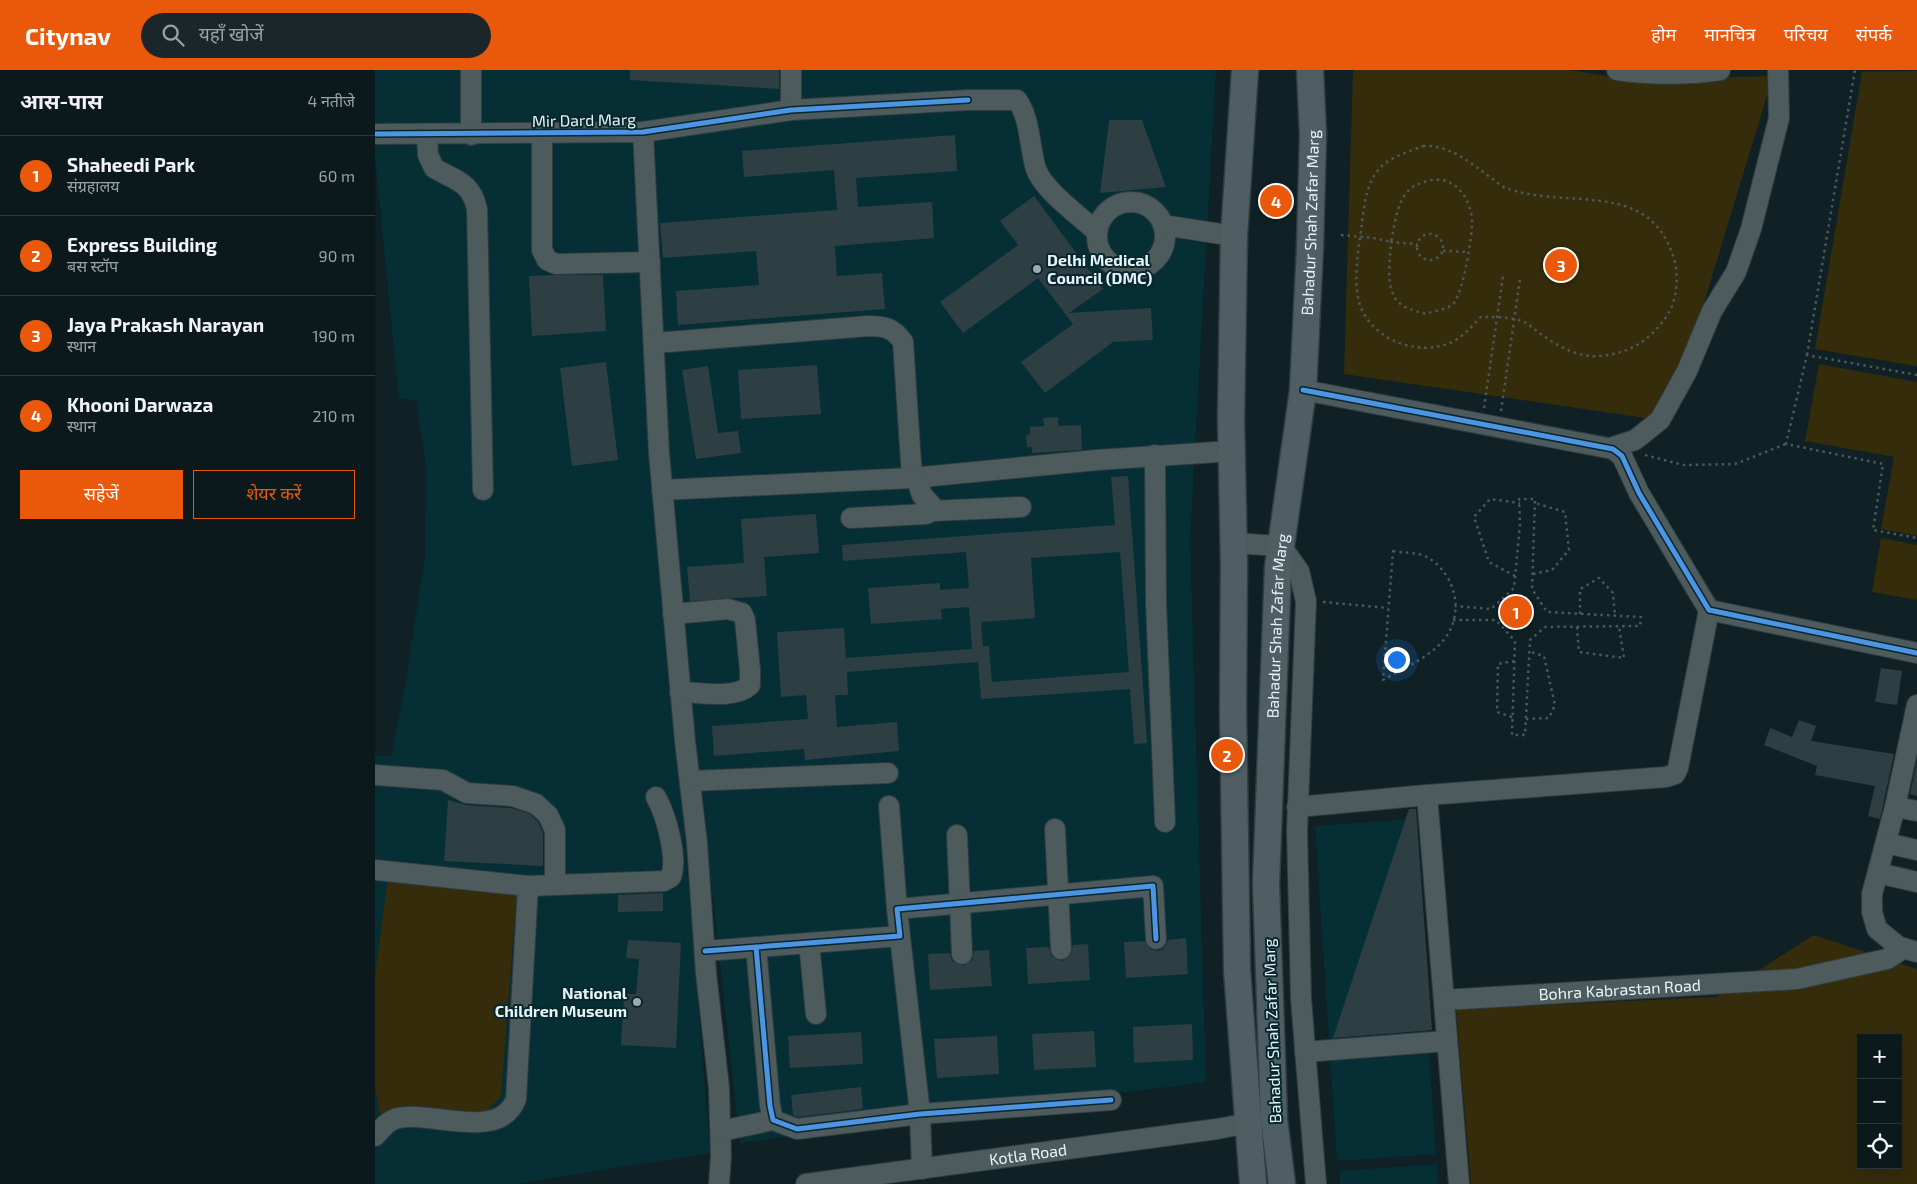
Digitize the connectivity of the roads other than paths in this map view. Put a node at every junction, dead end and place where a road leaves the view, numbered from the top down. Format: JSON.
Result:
{"nodes":[{"id":1,"x":471,"y":70,"type":"edge"},
{"id":2,"x":791,"y":70,"type":"edge"},
{"id":3,"x":1245,"y":70,"type":"edge"},
{"id":4,"x":1311,"y":70,"type":"edge"},
{"id":5,"x":1617,"y":70,"type":"edge"},
{"id":6,"x":1720,"y":70,"type":"edge"},
{"id":7,"x":1778,"y":70,"type":"edge"},
{"id":8,"x":791,"y":110,"type":"junction"},
{"id":9,"x":643,"y":132,"type":"junction"},
{"id":10,"x":375,"y":134,"type":"edge"},
{"id":11,"x":427,"y":134,"type":"junction"},
{"id":12,"x":542,"y":134,"type":"junction"},
{"id":13,"x":471,"y":135,"type":"junction"},
{"id":14,"x":1163,"y":225,"type":"junction"},
{"id":15,"x":1097,"y":232,"type":"junction"},
{"id":16,"x":1234,"y":236,"type":"junction"},
{"id":17,"x":650,"y":262,"type":"junction"},
{"id":18,"x":655,"y":343,"type":"junction"},
{"id":19,"x":1303,"y":390,"type":"junction"},
{"id":20,"x":1610,"y":448,"type":"junction"},
{"id":21,"x":1232,"y":450,"type":"junction"},
{"id":22,"x":1155,"y":455,"type":"junction"},
{"id":23,"x":914,"y":478,"type":"junction"},
{"id":24,"x":483,"y":490,"type":"dead end"},
{"id":25,"x":663,"y":490,"type":"junction"},
{"id":26,"x":1021,"y":507,"type":"dead end"},
{"id":27,"x":931,"y":511,"type":"junction"},
{"id":28,"x":851,"y":518,"type":"dead end"},
{"id":29,"x":1234,"y":543,"type":"junction"},
{"id":30,"x":1281,"y":546,"type":"junction"},
{"id":31,"x":1709,"y":610,"type":"junction"},
{"id":32,"x":673,"y":614,"type":"junction"},
{"id":33,"x":1917,"y":652,"type":"edge"},
{"id":34,"x":680,"y":692,"type":"junction"},
{"id":35,"x":1916,"y":712,"type":"edge"},
{"id":36,"x":1912,"y":749,"type":"edge"},
{"id":37,"x":888,"y":773,"type":"dead end"},
{"id":38,"x":375,"y":775,"type":"edge"},
{"id":39,"x":690,"y":781,"type":"junction"},
{"id":40,"x":1427,"y":796,"type":"junction"},
{"id":41,"x":656,"y":797,"type":"dead end"},
{"id":42,"x":889,"y":806,"type":"dead end"},
{"id":43,"x":1297,"y":806,"type":"junction"},
{"id":44,"x":1895,"y":806,"type":"junction"},
{"id":45,"x":1917,"y":811,"type":"edge"},
{"id":46,"x":1165,"y":822,"type":"dead end"},
{"id":47,"x":1055,"y":829,"type":"dead end"},
{"id":48,"x":957,"y":836,"type":"dead end"},
{"id":49,"x":1886,"y":842,"type":"junction"},
{"id":50,"x":1917,"y":850,"type":"edge"},
{"id":51,"x":375,"y":870,"type":"edge"},
{"id":52,"x":1878,"y":873,"type":"junction"},
{"id":53,"x":1917,"y":882,"type":"edge"},
{"id":54,"x":555,"y":883,"type":"junction"},
{"id":55,"x":528,"y":886,"type":"junction"},
{"id":56,"x":1058,"y":894,"type":"junction"},
{"id":57,"x":960,"y":904,"type":"junction"},
{"id":58,"x":897,"y":910,"type":"junction"},
{"id":59,"x":899,"y":936,"type":"junction"},
{"id":60,"x":1156,"y":939,"type":"dead end"},
{"id":61,"x":809,"y":943,"type":"junction"},
{"id":62,"x":756,"y":947,"type":"junction"},
{"id":63,"x":1061,"y":949,"type":"dead end"},
{"id":64,"x":1910,"y":950,"type":"edge"},
{"id":65,"x":705,"y":951,"type":"junction"},
{"id":66,"x":962,"y":954,"type":"dead end"},
{"id":67,"x":1444,"y":1000,"type":"junction"},
{"id":68,"x":816,"y":1014,"type":"dead end"},
{"id":69,"x":1447,"y":1041,"type":"junction"},
{"id":70,"x":1305,"y":1052,"type":"junction"},
{"id":71,"x":1111,"y":1100,"type":"dead end"},
{"id":72,"x":920,"y":1114,"type":"junction"},
{"id":73,"x":773,"y":1120,"type":"junction"},
{"id":74,"x":1249,"y":1123,"type":"junction"},
{"id":75,"x":721,"y":1131,"type":"junction"},
{"id":76,"x":375,"y":1136,"type":"edge"},
{"id":77,"x":922,"y":1169,"type":"junction"},
{"id":78,"x":902,"y":1178,"type":"edge"},
{"id":79,"x":719,"y":1184,"type":"edge"},
{"id":80,"x":806,"y":1184,"type":"edge"},
{"id":81,"x":1253,"y":1184,"type":"edge"},
{"id":82,"x":1282,"y":1184,"type":"edge"},
{"id":83,"x":1316,"y":1184,"type":"edge"},
{"id":84,"x":1459,"y":1184,"type":"edge"}],
"edges":[{"from":1,"to":13,"type":"street"},
{"from":2,"to":8,"type":"street"},
{"from":3,"to":16,"type":"main road","name":"Bahadur Shah Zafar Marg"},
{"from":4,"to":19,"type":"main road","name":"Bahadur Shah Zafar Marg"},
{"from":5,"to":6,"type":"street"},
{"from":7,"to":20,"type":"street"},
{"from":8,"to":9,"type":"street","name":"Mir Dard Marg"},
{"from":8,"to":15,"type":"street","name":"Mir Dard Marg"},
{"from":9,"to":12,"type":"street","name":"Mir Dard Marg"},
{"from":9,"to":17,"type":"street"},
{"from":10,"to":11,"type":"street","name":"Mir Dard Marg"},
{"from":11,"to":13,"type":"street","name":"Mir Dard Marg"},
{"from":11,"to":24,"type":"street"},
{"from":12,"to":13,"type":"street","name":"Mir Dard Marg"},
{"from":12,"to":17,"type":"street"},
{"from":14,"to":15,"type":"street"},
{"from":14,"to":15,"type":"street"},
{"from":14,"to":16,"type":"street"},
{"from":16,"to":21,"type":"main road","name":"Bahadur Shah Zafar Marg"},
{"from":17,"to":18,"type":"street"},
{"from":18,"to":23,"type":"street"},
{"from":18,"to":25,"type":"street"},
{"from":19,"to":20,"type":"street"},
{"from":19,"to":30,"type":"main road","name":"Bahadur Shah Zafar Marg"},
{"from":20,"to":31,"type":"street"},
{"from":21,"to":22,"type":"street"},
{"from":21,"to":29,"type":"main road","name":"Bahadur Shah Zafar Marg"},
{"from":22,"to":23,"type":"street"},
{"from":22,"to":46,"type":"street"},
{"from":23,"to":25,"type":"street"},
{"from":23,"to":27,"type":"street"},
{"from":25,"to":32,"type":"street"},
{"from":26,"to":27,"type":"street"},
{"from":27,"to":28,"type":"street"},
{"from":29,"to":30,"type":"street"},
{"from":29,"to":74,"type":"main road","name":"Bahadur Shah Zafar Marg"},
{"from":30,"to":43,"type":"street"},
{"from":30,"to":82,"type":"main road","name":"Bahadur Shah Zafar Marg"},
{"from":31,"to":33,"type":"street"},
{"from":31,"to":40,"type":"street"},
{"from":32,"to":34,"type":"street"},
{"from":32,"to":34,"type":"street"},
{"from":34,"to":39,"type":"street"},
{"from":35,"to":36,"type":"street"},
{"from":36,"to":44,"type":"street"},
{"from":37,"to":39,"type":"street"},
{"from":38,"to":54,"type":"street"},
{"from":39,"to":65,"type":"street"},
{"from":40,"to":43,"type":"street"},
{"from":40,"to":67,"type":"street"},
{"from":41,"to":54,"type":"street"},
{"from":42,"to":58,"type":"street"},
{"from":43,"to":70,"type":"street"},
{"from":44,"to":45,"type":"street"},
{"from":44,"to":49,"type":"street"},
{"from":47,"to":56,"type":"street"},
{"from":48,"to":57,"type":"street"},
{"from":49,"to":50,"type":"street"},
{"from":49,"to":52,"type":"street"},
{"from":51,"to":55,"type":"street"},
{"from":52,"to":53,"type":"street"},
{"from":52,"to":64,"type":"street"},
{"from":54,"to":55,"type":"street"},
{"from":55,"to":76,"type":"street"},
{"from":56,"to":57,"type":"street"},
{"from":56,"to":60,"type":"street"},
{"from":56,"to":63,"type":"street"},
{"from":57,"to":58,"type":"street"},
{"from":57,"to":66,"type":"street"},
{"from":58,"to":59,"type":"street"},
{"from":59,"to":61,"type":"street"},
{"from":59,"to":72,"type":"street"},
{"from":61,"to":62,"type":"street"},
{"from":61,"to":68,"type":"street"},
{"from":62,"to":65,"type":"street"},
{"from":62,"to":73,"type":"street"},
{"from":64,"to":67,"type":"street","name":"Bohra Kabrastan Road"},
{"from":65,"to":75,"type":"street"},
{"from":67,"to":69,"type":"street"},
{"from":69,"to":70,"type":"street"},
{"from":69,"to":84,"type":"street"},
{"from":70,"to":83,"type":"street"},
{"from":71,"to":72,"type":"street"},
{"from":72,"to":73,"type":"street"},
{"from":72,"to":77,"type":"street"},
{"from":73,"to":75,"type":"street"},
{"from":74,"to":77,"type":"street","name":"Kotla Road"},
{"from":74,"to":81,"type":"main road","name":"Bahadur Shah Zafar Marg"},
{"from":75,"to":79,"type":"street"},
{"from":77,"to":78,"type":"street","name":"Kotla Road"},
{"from":78,"to":80,"type":"street","name":"Kotla Road"}]}
